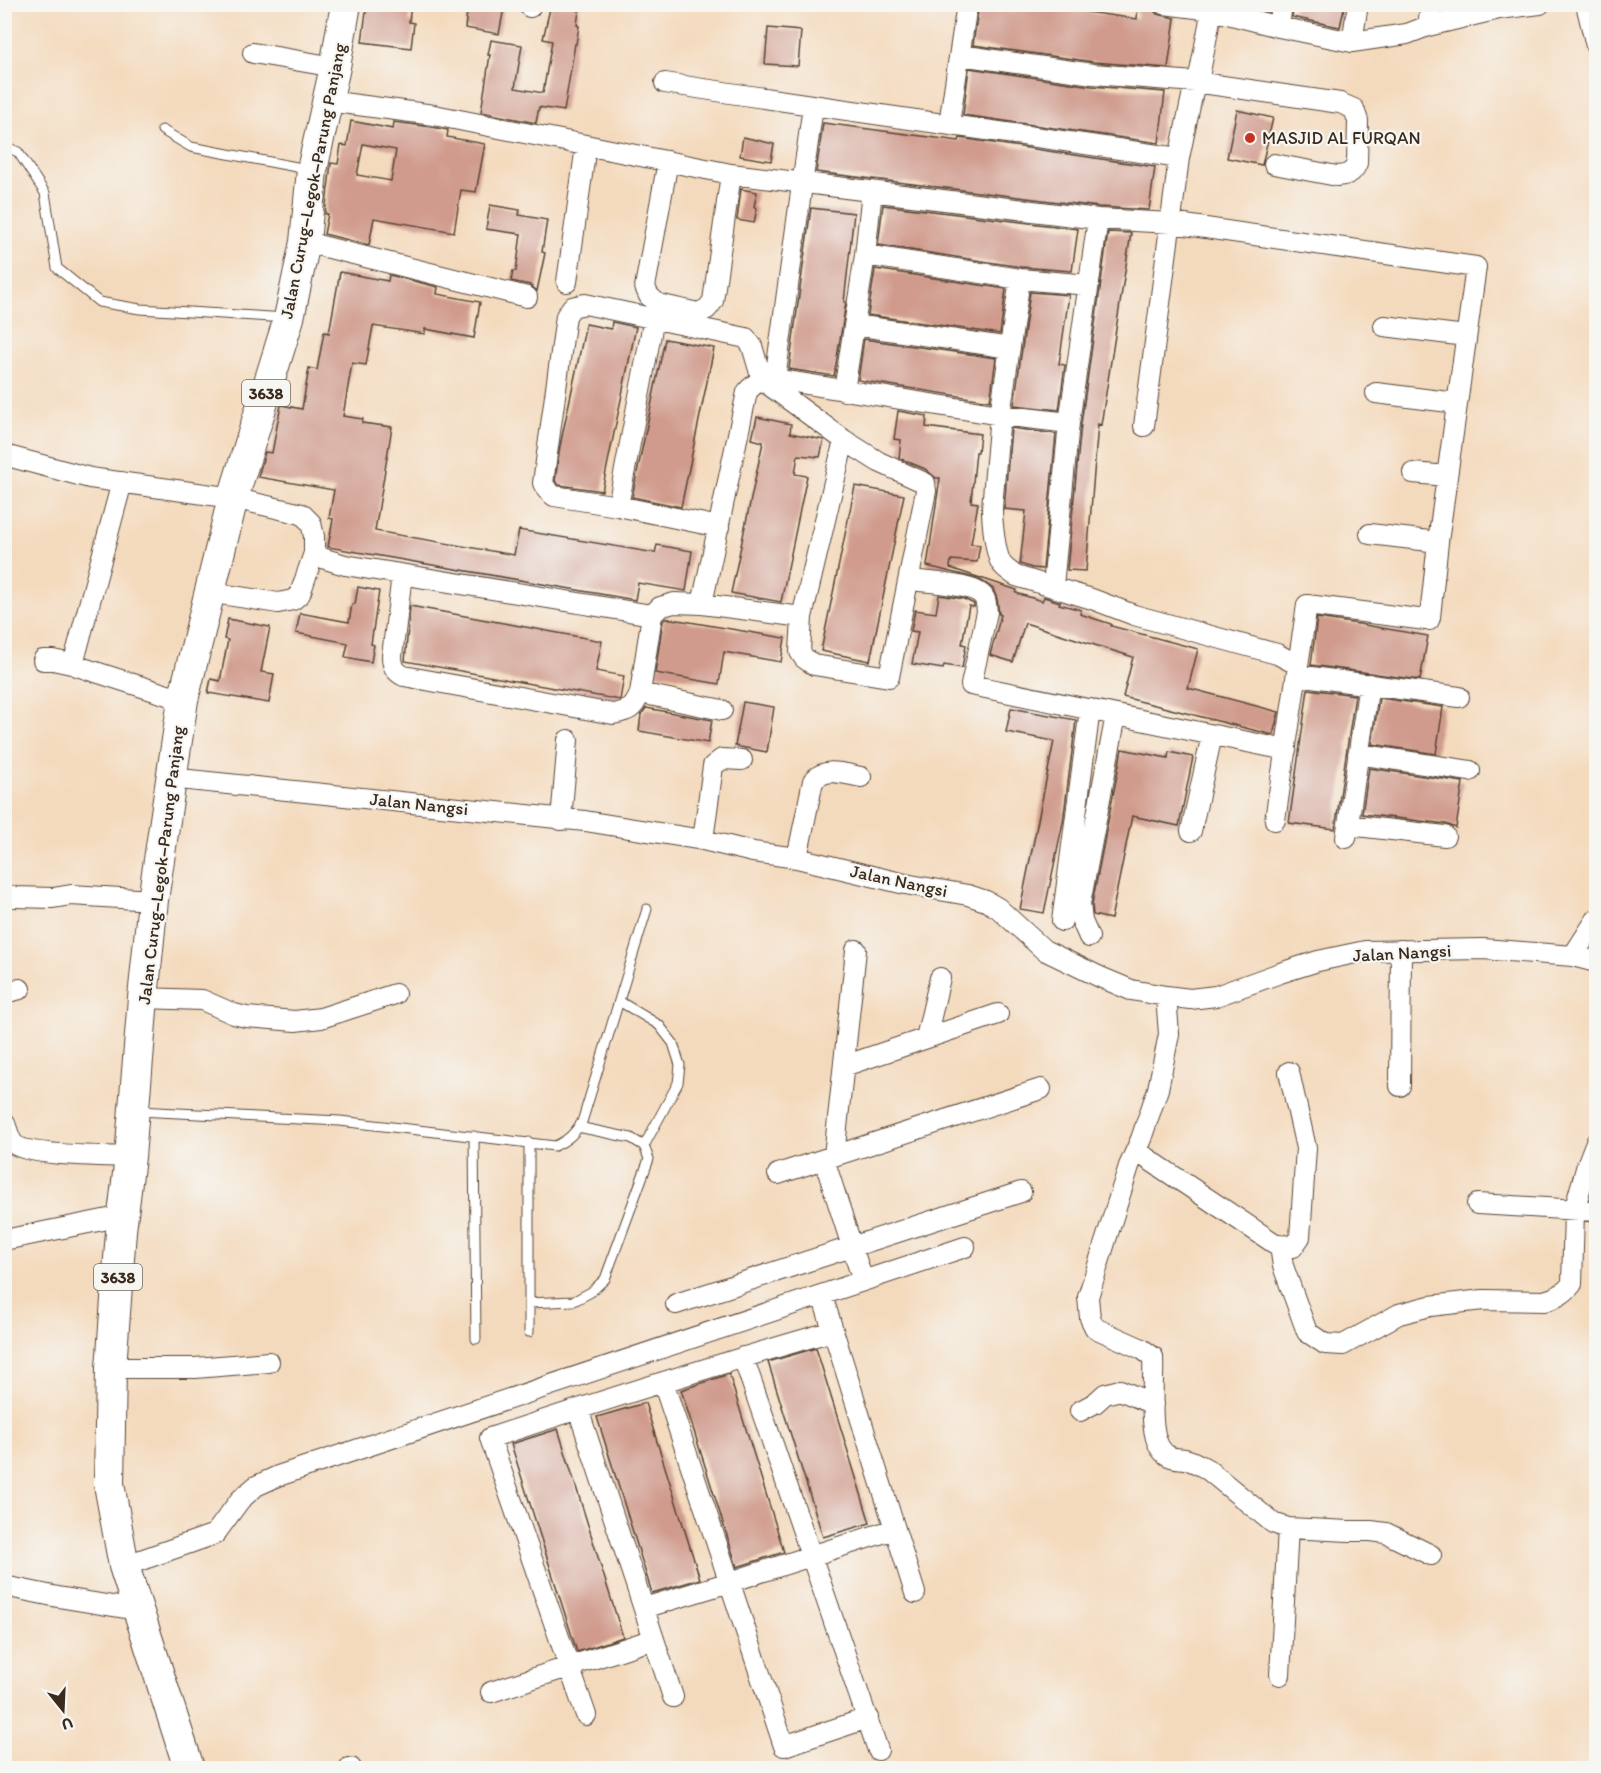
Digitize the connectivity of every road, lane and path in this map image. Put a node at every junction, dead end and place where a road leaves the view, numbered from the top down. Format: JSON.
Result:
{"nodes":[{"id":1,"x":346,"y":4,"type":"edge"},
{"id":2,"x":967,"y":4,"type":"edge"},
{"id":3,"x":1164,"y":4,"type":"edge"},
{"id":4,"x":1282,"y":4,"type":"edge"},
{"id":5,"x":1358,"y":4,"type":"edge"},
{"id":6,"x":1431,"y":4,"type":"edge"},
{"id":7,"x":1540,"y":4,"type":"edge"},
{"id":8,"x":1586,"y":4,"type":"edge"},
{"id":9,"x":1213,"y":7,"type":"edge"},
{"id":10,"x":1499,"y":7,"type":"edge"},
{"id":11,"x":1428,"y":26,"type":"junction"},
{"id":12,"x":1279,"y":27,"type":"junction"},
{"id":13,"x":1352,"y":42,"type":"junction"},
{"id":14,"x":1596,"y":46,"type":"edge"},
{"id":15,"x":253,"y":53,"type":"dead end"},
{"id":16,"x":960,"y":55,"type":"junction"},
{"id":17,"x":335,"y":67,"type":"junction"},
{"id":18,"x":1195,"y":82,"type":"junction"},
{"id":19,"x":665,"y":83,"type":"dead end"},
{"id":20,"x":327,"y":100,"type":"junction"},
{"id":21,"x":813,"y":106,"type":"junction"},
{"id":22,"x":949,"y":124,"type":"junction"},
{"id":23,"x":162,"y":130,"type":"dead end"},
{"id":24,"x":4,"y":146,"type":"edge"},
{"id":25,"x":586,"y":146,"type":"junction"},
{"id":26,"x":1179,"y":158,"type":"junction"},
{"id":27,"x":668,"y":161,"type":"junction"},
{"id":28,"x":1274,"y":164,"type":"dead end"},
{"id":29,"x":312,"y":170,"type":"junction"},
{"id":30,"x":731,"y":174,"type":"junction"},
{"id":31,"x":802,"y":183,"type":"junction"},
{"id":32,"x":872,"y":191,"type":"junction"},
{"id":33,"x":1098,"y":219,"type":"junction"},
{"id":34,"x":1171,"y":223,"type":"junction"},
{"id":35,"x":305,"y":242,"type":"junction"},
{"id":36,"x":865,"y":255,"type":"junction"},
{"id":37,"x":1020,"y":279,"type":"junction"},
{"id":38,"x":567,"y":282,"type":"dead end"},
{"id":39,"x":1089,"y":285,"type":"junction"},
{"id":40,"x":527,"y":297,"type":"dead end"},
{"id":41,"x":289,"y":318,"type":"junction"},
{"id":42,"x":654,"y":318,"type":"junction"},
{"id":43,"x":855,"y":325,"type":"junction"},
{"id":44,"x":1384,"y":326,"type":"dead end"},
{"id":45,"x":1466,"y":336,"type":"junction"},
{"id":46,"x":1010,"y":348,"type":"junction"},
{"id":47,"x":769,"y":380,"type":"junction"},
{"id":48,"x":844,"y":391,"type":"junction"},
{"id":49,"x":1376,"y":393,"type":"dead end"},
{"id":50,"x":1457,"y":403,"type":"junction"},
{"id":51,"x":1000,"y":415,"type":"junction"},
{"id":52,"x":1069,"y":423,"type":"junction"},
{"id":53,"x":1144,"y":426,"type":"dead end"},
{"id":54,"x":844,"y":440,"type":"junction"},
{"id":55,"x":4,"y":454,"type":"edge"},
{"id":56,"x":1413,"y":473,"type":"dead end"},
{"id":57,"x":1447,"y":476,"type":"junction"},
{"id":58,"x":122,"y":482,"type":"junction"},
{"id":59,"x":233,"y":498,"type":"junction"},
{"id":60,"x":618,"y":506,"type":"junction"},
{"id":61,"x":719,"y":527,"type":"junction"},
{"id":62,"x":1370,"y":534,"type":"dead end"},
{"id":63,"x":1438,"y":542,"type":"junction"},
{"id":64,"x":314,"y":553,"type":"junction"},
{"id":65,"x":402,"y":575,"type":"junction"},
{"id":66,"x":910,"y":580,"type":"junction"},
{"id":67,"x":1053,"y":586,"type":"junction"},
{"id":68,"x":208,"y":592,"type":"junction"},
{"id":69,"x":702,"y":604,"type":"junction"},
{"id":70,"x":652,"y":615,"type":"junction"},
{"id":71,"x":802,"y":617,"type":"junction"},
{"id":72,"x":43,"y":660,"type":"dead end"},
{"id":73,"x":76,"y":665,"type":"junction"},
{"id":74,"x":1297,"y":670,"type":"junction"},
{"id":75,"x":1369,"y":684,"type":"junction"},
{"id":76,"x":640,"y":693,"type":"junction"},
{"id":77,"x":1460,"y":696,"type":"dead end"},
{"id":78,"x":183,"y":700,"type":"junction"},
{"id":79,"x":722,"y":710,"type":"dead end"},
{"id":80,"x":1103,"y":712,"type":"junction"},
{"id":81,"x":1212,"y":735,"type":"junction"},
{"id":82,"x":568,"y":740,"type":"dead end"},
{"id":83,"x":1286,"y":750,"type":"junction"},
{"id":84,"x":1358,"y":754,"type":"junction"},
{"id":85,"x":742,"y":760,"type":"dead end"},
{"id":86,"x":1470,"y":771,"type":"dead end"},
{"id":87,"x":861,"y":777,"type":"dead end"},
{"id":88,"x":170,"y":778,"type":"junction"},
{"id":89,"x":561,"y":820,"type":"junction"},
{"id":90,"x":1275,"y":820,"type":"dead end"},
{"id":91,"x":1191,"y":831,"type":"dead end"},
{"id":92,"x":1445,"y":836,"type":"dead end"},
{"id":93,"x":703,"y":840,"type":"junction"},
{"id":94,"x":797,"y":858,"type":"junction"},
{"id":95,"x":4,"y":894,"type":"edge"},
{"id":96,"x":153,"y":900,"type":"junction"},
{"id":97,"x":647,"y":909,"type":"dead end"},
{"id":98,"x":1596,"y":920,"type":"edge"},
{"id":99,"x":1062,"y":921,"type":"dead end"},
{"id":100,"x":1089,"y":937,"type":"dead end"},
{"id":101,"x":856,"y":950,"type":"dead end"},
{"id":102,"x":1401,"y":950,"type":"junction"},
{"id":103,"x":1574,"y":956,"type":"junction"},
{"id":104,"x":1596,"y":962,"type":"edge"},
{"id":105,"x":940,"y":978,"type":"dead end"},
{"id":106,"x":395,"y":994,"type":"dead end"},
{"id":107,"x":1166,"y":996,"type":"junction"},
{"id":108,"x":143,"y":998,"type":"junction"},
{"id":109,"x":619,"y":1001,"type":"junction"},
{"id":110,"x":998,"y":1014,"type":"dead end"},
{"id":111,"x":926,"y":1038,"type":"junction"},
{"id":112,"x":844,"y":1066,"type":"junction"},
{"id":113,"x":1289,"y":1072,"type":"dead end"},
{"id":114,"x":1400,"y":1086,"type":"dead end"},
{"id":115,"x":1041,"y":1089,"type":"dead end"},
{"id":116,"x":135,"y":1110,"type":"junction"},
{"id":117,"x":4,"y":1121,"type":"edge"},
{"id":118,"x":578,"y":1127,"type":"junction"},
{"id":119,"x":474,"y":1136,"type":"junction"},
{"id":120,"x":529,"y":1142,"type":"junction"},
{"id":121,"x":1596,"y":1142,"type":"edge"},
{"id":122,"x":644,"y":1146,"type":"junction"},
{"id":123,"x":1136,"y":1151,"type":"junction"},
{"id":124,"x":130,"y":1157,"type":"junction"},
{"id":125,"x":829,"y":1157,"type":"junction"},
{"id":126,"x":778,"y":1174,"type":"dead end"},
{"id":127,"x":1021,"y":1192,"type":"dead end"},
{"id":128,"x":1477,"y":1204,"type":"dead end"},
{"id":129,"x":1574,"y":1211,"type":"junction"},
{"id":130,"x":1596,"y":1211,"type":"edge"},
{"id":131,"x":123,"y":1216,"type":"junction"},
{"id":132,"x":4,"y":1240,"type":"edge"},
{"id":133,"x":1280,"y":1246,"type":"junction"},
{"id":134,"x":852,"y":1247,"type":"junction"},
{"id":135,"x":966,"y":1247,"type":"dead end"},
{"id":136,"x":863,"y":1281,"type":"junction"},
{"id":137,"x":822,"y":1295,"type":"junction"},
{"id":138,"x":529,"y":1303,"type":"junction"},
{"id":139,"x":676,"y":1304,"type":"dead end"},
{"id":140,"x":833,"y":1331,"type":"junction"},
{"id":141,"x":529,"y":1332,"type":"dead end"},
{"id":142,"x":476,"y":1339,"type":"dead end"},
{"id":143,"x":743,"y":1357,"type":"junction"},
{"id":144,"x":269,"y":1362,"type":"dead end"},
{"id":145,"x":111,"y":1368,"type":"junction"},
{"id":146,"x":663,"y":1382,"type":"junction"},
{"id":147,"x":1153,"y":1404,"type":"junction"},
{"id":148,"x":578,"y":1409,"type":"junction"},
{"id":149,"x":1080,"y":1411,"type":"dead end"},
{"id":150,"x":1288,"y":1528,"type":"junction"},
{"id":151,"x":895,"y":1529,"type":"junction"},
{"id":152,"x":1431,"y":1555,"type":"dead end"},
{"id":153,"x":812,"y":1556,"type":"junction"},
{"id":154,"x":124,"y":1566,"type":"junction"},
{"id":155,"x":729,"y":1582,"type":"junction"},
{"id":156,"x":4,"y":1586,"type":"edge"},
{"id":157,"x":915,"y":1593,"type":"dead end"},
{"id":158,"x":644,"y":1608,"type":"junction"},
{"id":159,"x":137,"y":1610,"type":"junction"},
{"id":160,"x":654,"y":1639,"type":"junction"},
{"id":161,"x":569,"y":1666,"type":"junction"},
{"id":162,"x":1280,"y":1675,"type":"dead end"},
{"id":163,"x":491,"y":1692,"type":"dead end"},
{"id":164,"x":673,"y":1697,"type":"dead end"},
{"id":165,"x":586,"y":1715,"type":"dead end"},
{"id":166,"x":868,"y":1718,"type":"junction"},
{"id":167,"x":878,"y":1750,"type":"dead end"},
{"id":168,"x":189,"y":1768,"type":"edge"}],
"edges":[{"from":1,"to":17,"type":"main road","name":"Jalan Curug–Legok–Parung Panjang","number":"3638"},
{"from":2,"to":16,"type":"street"},
{"from":3,"to":9,"type":"street"},
{"from":4,"to":12,"type":"street"},
{"from":5,"to":13,"type":"street"},
{"from":6,"to":11,"type":"street"},
{"from":7,"to":10,"type":"street"},
{"from":8,"to":14,"type":"street"},
{"from":9,"to":12,"type":"street"},
{"from":9,"to":18,"type":"street"},
{"from":10,"to":11,"type":"street"},
{"from":11,"to":13,"type":"street"},
{"from":12,"to":13,"type":"street"},
{"from":15,"to":17,"type":"street"},
{"from":16,"to":18,"type":"street"},
{"from":16,"to":22,"type":"street"},
{"from":17,"to":20,"type":"main road","name":"Jalan Curug–Legok–Parung Panjang","number":"3638"},
{"from":18,"to":26,"type":"street"},
{"from":18,"to":28,"type":"street"},
{"from":19,"to":21,"type":"street"},
{"from":20,"to":25,"type":"street"},
{"from":20,"to":29,"type":"main road","name":"Jalan Curug–Legok–Parung Panjang","number":"3638"},
{"from":21,"to":22,"type":"street"},
{"from":21,"to":31,"type":"street"},
{"from":22,"to":26,"type":"street"},
{"from":23,"to":29,"type":"lane"},
{"from":24,"to":41,"type":"lane"},
{"from":25,"to":27,"type":"street"},
{"from":25,"to":38,"type":"street"},
{"from":26,"to":34,"type":"street"},
{"from":27,"to":30,"type":"street"},
{"from":27,"to":30,"type":"street"},
{"from":29,"to":35,"type":"main road","name":"Jalan Curug–Legok–Parung Panjang","number":"3638"},
{"from":30,"to":31,"type":"street"},
{"from":31,"to":32,"type":"street"},
{"from":31,"to":47,"type":"street"},
{"from":32,"to":33,"type":"street"},
{"from":32,"to":36,"type":"street"},
{"from":33,"to":34,"type":"street"},
{"from":33,"to":39,"type":"street"},
{"from":34,"to":45,"type":"street"},
{"from":34,"to":53,"type":"street"},
{"from":35,"to":40,"type":"street"},
{"from":35,"to":41,"type":"main road","name":"Jalan Curug–Legok–Parung Panjang","number":"3638"},
{"from":36,"to":37,"type":"street"},
{"from":36,"to":43,"type":"street"},
{"from":37,"to":39,"type":"street"},
{"from":37,"to":46,"type":"street"},
{"from":39,"to":52,"type":"street"},
{"from":41,"to":59,"type":"main road","name":"Jalan Curug–Legok–Parung Panjang","number":"3638"},
{"from":42,"to":47,"type":"street"},
{"from":42,"to":60,"type":"street"},
{"from":42,"to":60,"type":"street"},
{"from":43,"to":46,"type":"street"},
{"from":43,"to":48,"type":"street"},
{"from":44,"to":45,"type":"street"},
{"from":45,"to":50,"type":"street"},
{"from":46,"to":51,"type":"street"},
{"from":47,"to":48,"type":"street"},
{"from":47,"to":54,"type":"street"},
{"from":47,"to":61,"type":"street"},
{"from":48,"to":51,"type":"street"},
{"from":49,"to":50,"type":"street"},
{"from":50,"to":57,"type":"street"},
{"from":51,"to":52,"type":"street"},
{"from":51,"to":67,"type":"street"},
{"from":52,"to":67,"type":"street"},
{"from":54,"to":66,"type":"street"},
{"from":54,"to":71,"type":"street"},
{"from":55,"to":58,"type":"street"},
{"from":56,"to":57,"type":"street"},
{"from":57,"to":63,"type":"street"},
{"from":58,"to":59,"type":"street"},
{"from":58,"to":73,"type":"street"},
{"from":59,"to":64,"type":"street"},
{"from":59,"to":68,"type":"main road","name":"Jalan Curug–Legok–Parung Panjang","number":"3638"},
{"from":60,"to":61,"type":"street"},
{"from":61,"to":69,"type":"street"},
{"from":62,"to":63,"type":"street"},
{"from":63,"to":74,"type":"street"},
{"from":64,"to":65,"type":"street"},
{"from":64,"to":68,"type":"street"},
{"from":65,"to":70,"type":"street"},
{"from":65,"to":76,"type":"street"},
{"from":66,"to":71,"type":"street"},
{"from":66,"to":80,"type":"street"},
{"from":67,"to":74,"type":"street"},
{"from":68,"to":78,"type":"main road","name":"Jalan Curug–Legok–Parung Panjang","number":"3638"},
{"from":69,"to":70,"type":"street"},
{"from":69,"to":71,"type":"street"},
{"from":70,"to":76,"type":"street"},
{"from":72,"to":73,"type":"street"},
{"from":73,"to":78,"type":"street"},
{"from":74,"to":75,"type":"street"},
{"from":74,"to":83,"type":"street"},
{"from":75,"to":77,"type":"street"},
{"from":75,"to":84,"type":"street"},
{"from":76,"to":79,"type":"street"},
{"from":78,"to":88,"type":"main road","name":"Jalan Curug–Legok–Parung Panjang","number":"3638"},
{"from":80,"to":81,"type":"street"},
{"from":80,"to":99,"type":"street"},
{"from":80,"to":100,"type":"street"},
{"from":81,"to":83,"type":"street"},
{"from":81,"to":91,"type":"street"},
{"from":82,"to":89,"type":"street"},
{"from":83,"to":90,"type":"street"},
{"from":84,"to":86,"type":"street"},
{"from":84,"to":92,"type":"street"},
{"from":85,"to":93,"type":"street"},
{"from":87,"to":94,"type":"street"},
{"from":88,"to":89,"type":"street","name":"Jalan Nangsi"},
{"from":88,"to":96,"type":"main road","name":"Jalan Curug–Legok–Parung Panjang","number":"3638"},
{"from":89,"to":93,"type":"street","name":"Jalan Nangsi"},
{"from":93,"to":94,"type":"street","name":"Jalan Nangsi"},
{"from":94,"to":107,"type":"street","name":"Jalan Nangsi"},
{"from":95,"to":96,"type":"street"},
{"from":96,"to":108,"type":"main road","name":"Jalan Curug–Legok–Parung Panjang","number":"3638"},
{"from":97,"to":109,"type":"lane"},
{"from":98,"to":103,"type":"street"},
{"from":101,"to":112,"type":"street"},
{"from":102,"to":103,"type":"street","name":"Jalan Nangsi"},
{"from":102,"to":107,"type":"street","name":"Jalan Nangsi"},
{"from":102,"to":114,"type":"street"},
{"from":103,"to":104,"type":"street","name":"Jalan Nangsi"},
{"from":105,"to":111,"type":"street"},
{"from":106,"to":108,"type":"street"},
{"from":107,"to":123,"type":"street"},
{"from":108,"to":116,"type":"main road","name":"Jalan Curug–Legok–Parung Panjang","number":"3638"},
{"from":109,"to":118,"type":"lane"},
{"from":109,"to":122,"type":"lane"},
{"from":110,"to":111,"type":"street"},
{"from":111,"to":112,"type":"street"},
{"from":112,"to":125,"type":"street"},
{"from":113,"to":133,"type":"street"},
{"from":115,"to":125,"type":"street"},
{"from":116,"to":119,"type":"lane"},
{"from":116,"to":124,"type":"main road","name":"Jalan Curug–Legok–Parung Panjang","number":"3638"},
{"from":117,"to":124,"type":"street"},
{"from":118,"to":120,"type":"lane"},
{"from":118,"to":122,"type":"lane"},
{"from":119,"to":120,"type":"lane"},
{"from":119,"to":142,"type":"lane"},
{"from":120,"to":138,"type":"lane"},
{"from":121,"to":129,"type":"street"},
{"from":122,"to":138,"type":"lane"},
{"from":123,"to":133,"type":"street"},
{"from":123,"to":147,"type":"street"},
{"from":124,"to":131,"type":"main road","name":"Jalan Curug–Legok–Parung Panjang","number":"3638"},
{"from":125,"to":126,"type":"street"},
{"from":125,"to":134,"type":"street"},
{"from":127,"to":134,"type":"street"},
{"from":128,"to":129,"type":"street"},
{"from":129,"to":130,"type":"street"},
{"from":129,"to":133,"type":"street"},
{"from":131,"to":132,"type":"street"},
{"from":131,"to":145,"type":"main road","name":"Jalan Curug–Legok–Parung Panjang","number":"3638"},
{"from":134,"to":136,"type":"street"},
{"from":134,"to":139,"type":"street"},
{"from":135,"to":136,"type":"street"},
{"from":136,"to":137,"type":"street"},
{"from":137,"to":140,"type":"street"},
{"from":137,"to":154,"type":"street"},
{"from":138,"to":141,"type":"lane"},
{"from":140,"to":143,"type":"street"},
{"from":140,"to":151,"type":"street"},
{"from":143,"to":146,"type":"street"},
{"from":143,"to":153,"type":"street"},
{"from":144,"to":145,"type":"street"},
{"from":145,"to":154,"type":"main road","name":"Jalan Curug–Legok–Parung Panjang","number":"3638"},
{"from":146,"to":148,"type":"street"},
{"from":146,"to":155,"type":"street"},
{"from":147,"to":149,"type":"street"},
{"from":147,"to":150,"type":"street"},
{"from":148,"to":158,"type":"street"},
{"from":148,"to":161,"type":"street"},
{"from":150,"to":152,"type":"street"},
{"from":150,"to":162,"type":"street"},
{"from":151,"to":153,"type":"street"},
{"from":151,"to":157,"type":"street"},
{"from":153,"to":155,"type":"street"},
{"from":153,"to":166,"type":"street"},
{"from":154,"to":159,"type":"main road","name":"Jalan Curug–Legok–Parung Panjang","number":"3638"},
{"from":155,"to":158,"type":"street"},
{"from":155,"to":166,"type":"street"},
{"from":156,"to":159,"type":"street"},
{"from":158,"to":160,"type":"street"},
{"from":159,"to":168,"type":"main road","name":"Jalan Curug–Legok–Parung Panjang","number":"3638"},
{"from":160,"to":161,"type":"street"},
{"from":160,"to":164,"type":"street"},
{"from":161,"to":163,"type":"street"},
{"from":161,"to":165,"type":"street"},
{"from":166,"to":167,"type":"street"}]}
